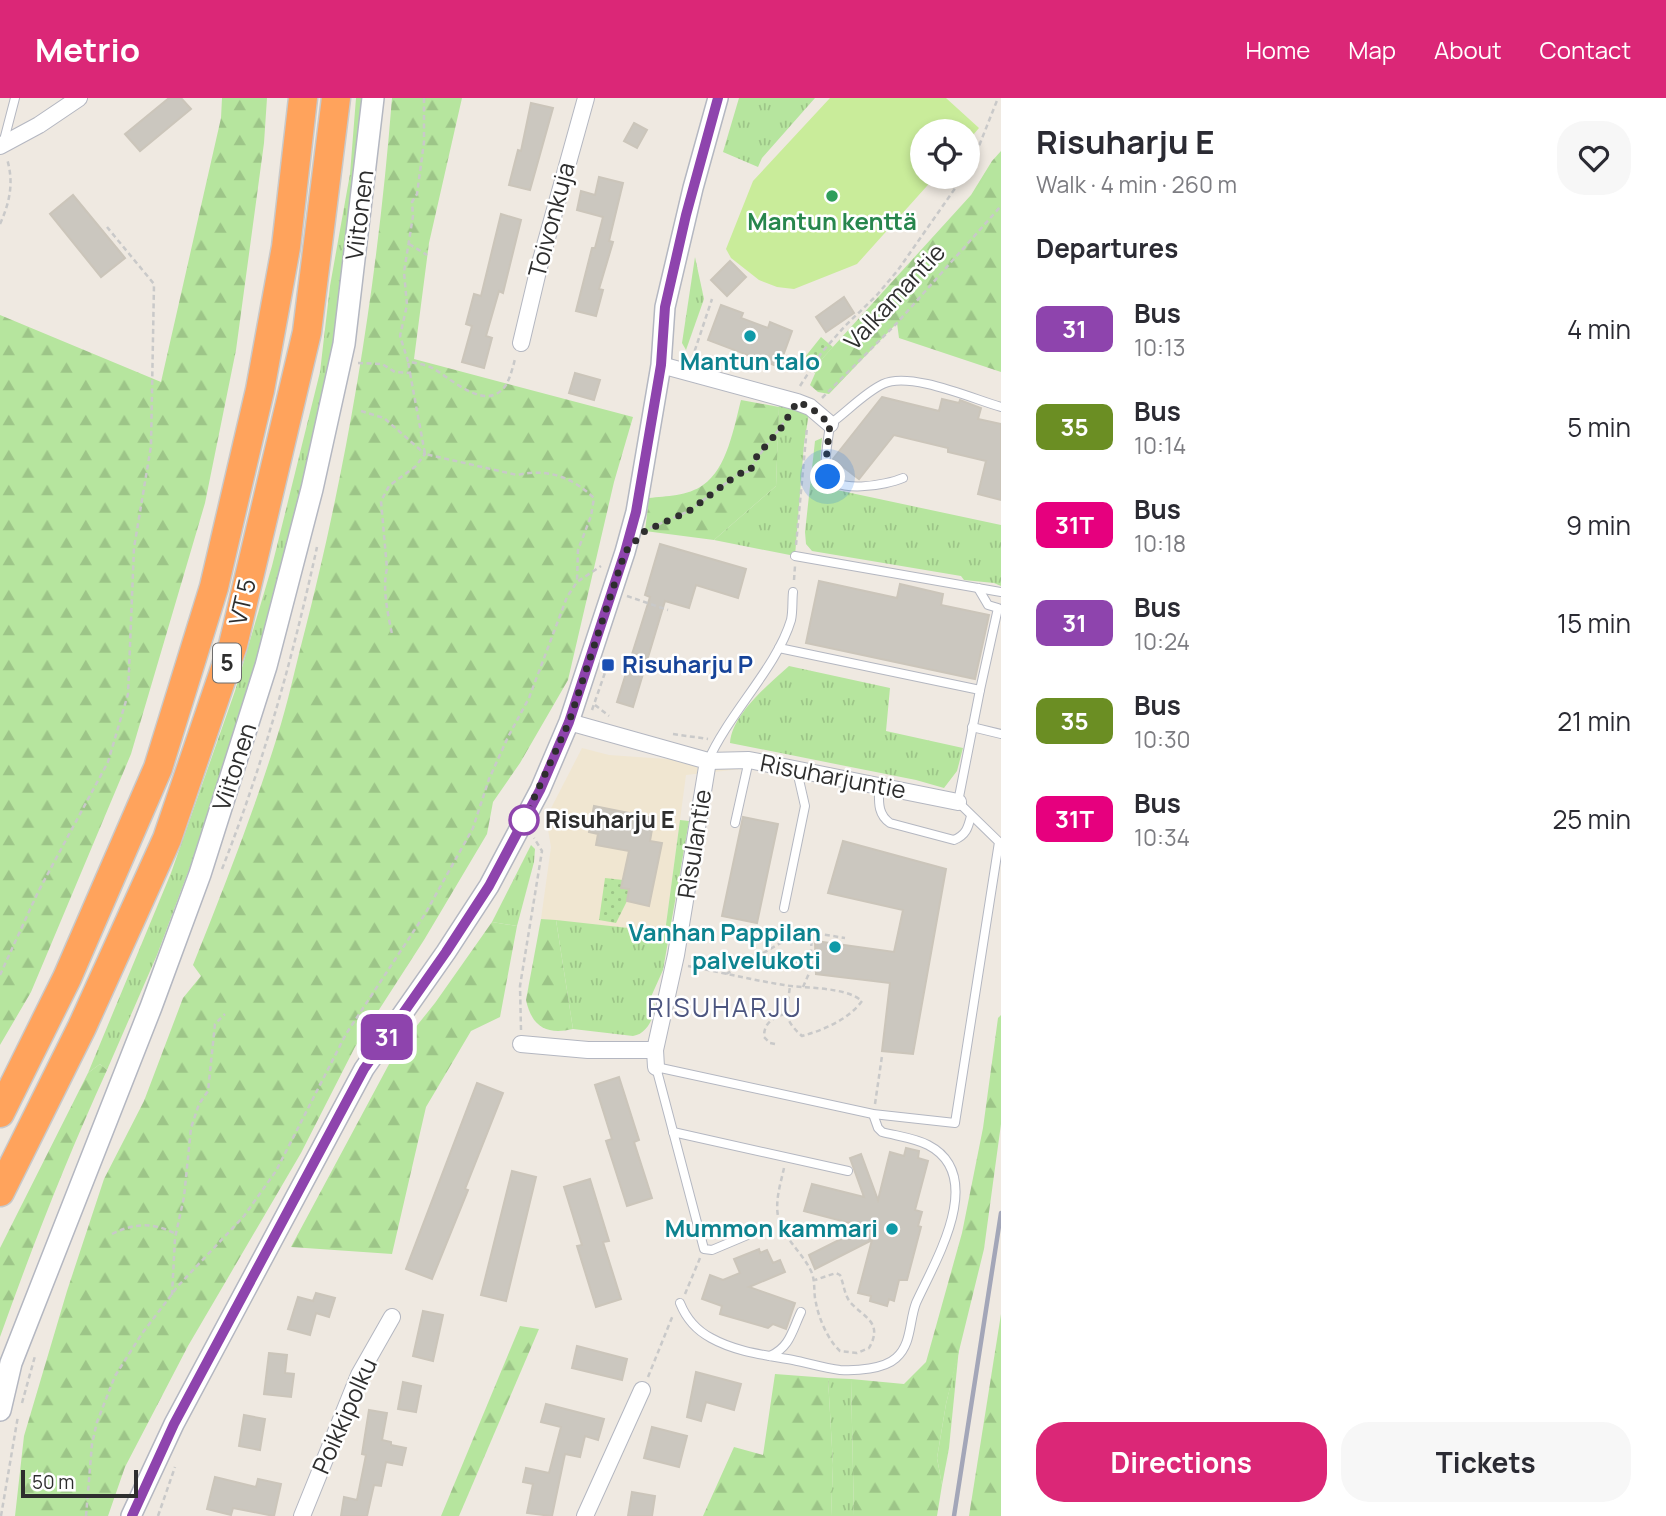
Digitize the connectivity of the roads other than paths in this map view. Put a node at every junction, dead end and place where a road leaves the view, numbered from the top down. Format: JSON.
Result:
{"nodes":[{"id":1,"x":15,"y":98,"type":"edge"},
{"id":2,"x":79,"y":98,"type":"edge"},
{"id":3,"x":303,"y":98,"type":"edge"},
{"id":4,"x":336,"y":98,"type":"edge"},
{"id":5,"x":373,"y":98,"type":"edge"},
{"id":6,"x":586,"y":98,"type":"edge"},
{"id":7,"x":718,"y":98,"type":"edge"},
{"id":8,"x":1,"y":145,"type":"edge"},
{"id":9,"x":521,"y":343,"type":"road end"},
{"id":10,"x":661,"y":365,"type":"junction"},
{"id":11,"x":1001,"y":407,"type":"edge"},
{"id":12,"x":830,"y":424,"type":"junction"},
{"id":13,"x":903,"y":478,"type":"dead end"},
{"id":14,"x":796,"y":556,"type":"road end"},
{"id":15,"x":978,"y":587,"type":"junction"},
{"id":16,"x":793,"y":592,"type":"road end"},
{"id":17,"x":1001,"y":592,"type":"edge"},
{"id":18,"x":779,"y":648,"type":"junction"},
{"id":19,"x":980,"y":690,"type":"junction"},
{"id":20,"x":576,"y":724,"type":"junction"},
{"id":21,"x":972,"y":727,"type":"junction"},
{"id":22,"x":1001,"y":734,"type":"edge"},
{"id":23,"x":749,"y":760,"type":"junction"},
{"id":24,"x":708,"y":761,"type":"junction"},
{"id":25,"x":796,"y":768,"type":"junction"},
{"id":26,"x":879,"y":787,"type":"junction"},
{"id":27,"x":958,"y":802,"type":"junction"},
{"id":28,"x":971,"y":816,"type":"junction"},
{"id":29,"x":734,"y":823,"type":"dead end"},
{"id":30,"x":784,"y":908,"type":"dead end"},
{"id":31,"x":521,"y":1044,"type":"road end"},
{"id":32,"x":655,"y":1050,"type":"junction"},
{"id":33,"x":656,"y":1068,"type":"junction"},
{"id":34,"x":0,"y":1113,"type":"edge"},
{"id":35,"x":873,"y":1114,"type":"junction"},
{"id":36,"x":673,"y":1132,"type":"junction"},
{"id":37,"x":848,"y":1171,"type":"dead end"},
{"id":38,"x":0,"y":1192,"type":"edge"},
{"id":39,"x":750,"y":1234,"type":"dead end"},
{"id":40,"x":680,"y":1303,"type":"road end"},
{"id":41,"x":801,"y":1312,"type":"dead end"},
{"id":42,"x":392,"y":1317,"type":"dead end"},
{"id":43,"x":769,"y":1356,"type":"junction"},
{"id":44,"x":642,"y":1390,"type":"road end"},
{"id":45,"x":0,"y":1410,"type":"edge"},
{"id":46,"x":131,"y":1516,"type":"edge"},
{"id":47,"x":302,"y":1516,"type":"edge"},
{"id":48,"x":585,"y":1516,"type":"edge"}],
"edges":[{"from":1,"to":8,"type":"lane"},
{"from":2,"to":8,"type":"street"},
{"from":3,"to":34,"type":"highway","name":"VT 5","number":"5"},
{"from":4,"to":38,"type":"highway","name":"VT 5","number":"5"},
{"from":5,"to":45,"type":"main road","name":"Viitonen"},
{"from":6,"to":9,"type":"street","name":"Toivonkuja"},
{"from":7,"to":10,"type":"street"},
{"from":10,"to":12,"type":"street"},
{"from":10,"to":20,"type":"street"},
{"from":11,"to":12,"type":"lane"},
{"from":12,"to":13,"type":"lane"},
{"from":14,"to":15,"type":"lane"},
{"from":15,"to":17,"type":"lane"},
{"from":15,"to":19,"type":"lane"},
{"from":16,"to":18,"type":"lane"},
{"from":18,"to":19,"type":"lane"},
{"from":18,"to":24,"type":"lane"},
{"from":19,"to":21,"type":"lane"},
{"from":20,"to":24,"type":"street","name":"Risulantie"},
{"from":20,"to":46,"type":"street"},
{"from":21,"to":22,"type":"lane"},
{"from":21,"to":27,"type":"lane"},
{"from":23,"to":24,"type":"street","name":"Risuharjuntie"},
{"from":23,"to":25,"type":"street","name":"Risuharjuntie"},
{"from":23,"to":29,"type":"lane"},
{"from":24,"to":32,"type":"street","name":"Risulantie"},
{"from":25,"to":26,"type":"street","name":"Risuharjuntie"},
{"from":25,"to":30,"type":"lane"},
{"from":26,"to":27,"type":"street","name":"Risuharjuntie"},
{"from":26,"to":28,"type":"lane"},
{"from":27,"to":28,"type":"lane"},
{"from":28,"to":35,"type":"lane"},
{"from":31,"to":32,"type":"street"},
{"from":32,"to":33,"type":"street","name":"Risulantie"},
{"from":33,"to":35,"type":"lane"},
{"from":33,"to":36,"type":"lane"},
{"from":35,"to":43,"type":"lane"},
{"from":36,"to":37,"type":"lane"},
{"from":36,"to":39,"type":"lane"},
{"from":40,"to":43,"type":"lane"},
{"from":41,"to":43,"type":"lane"},
{"from":42,"to":47,"type":"street","name":"Poikkipolku"},
{"from":44,"to":48,"type":"street"}]}
